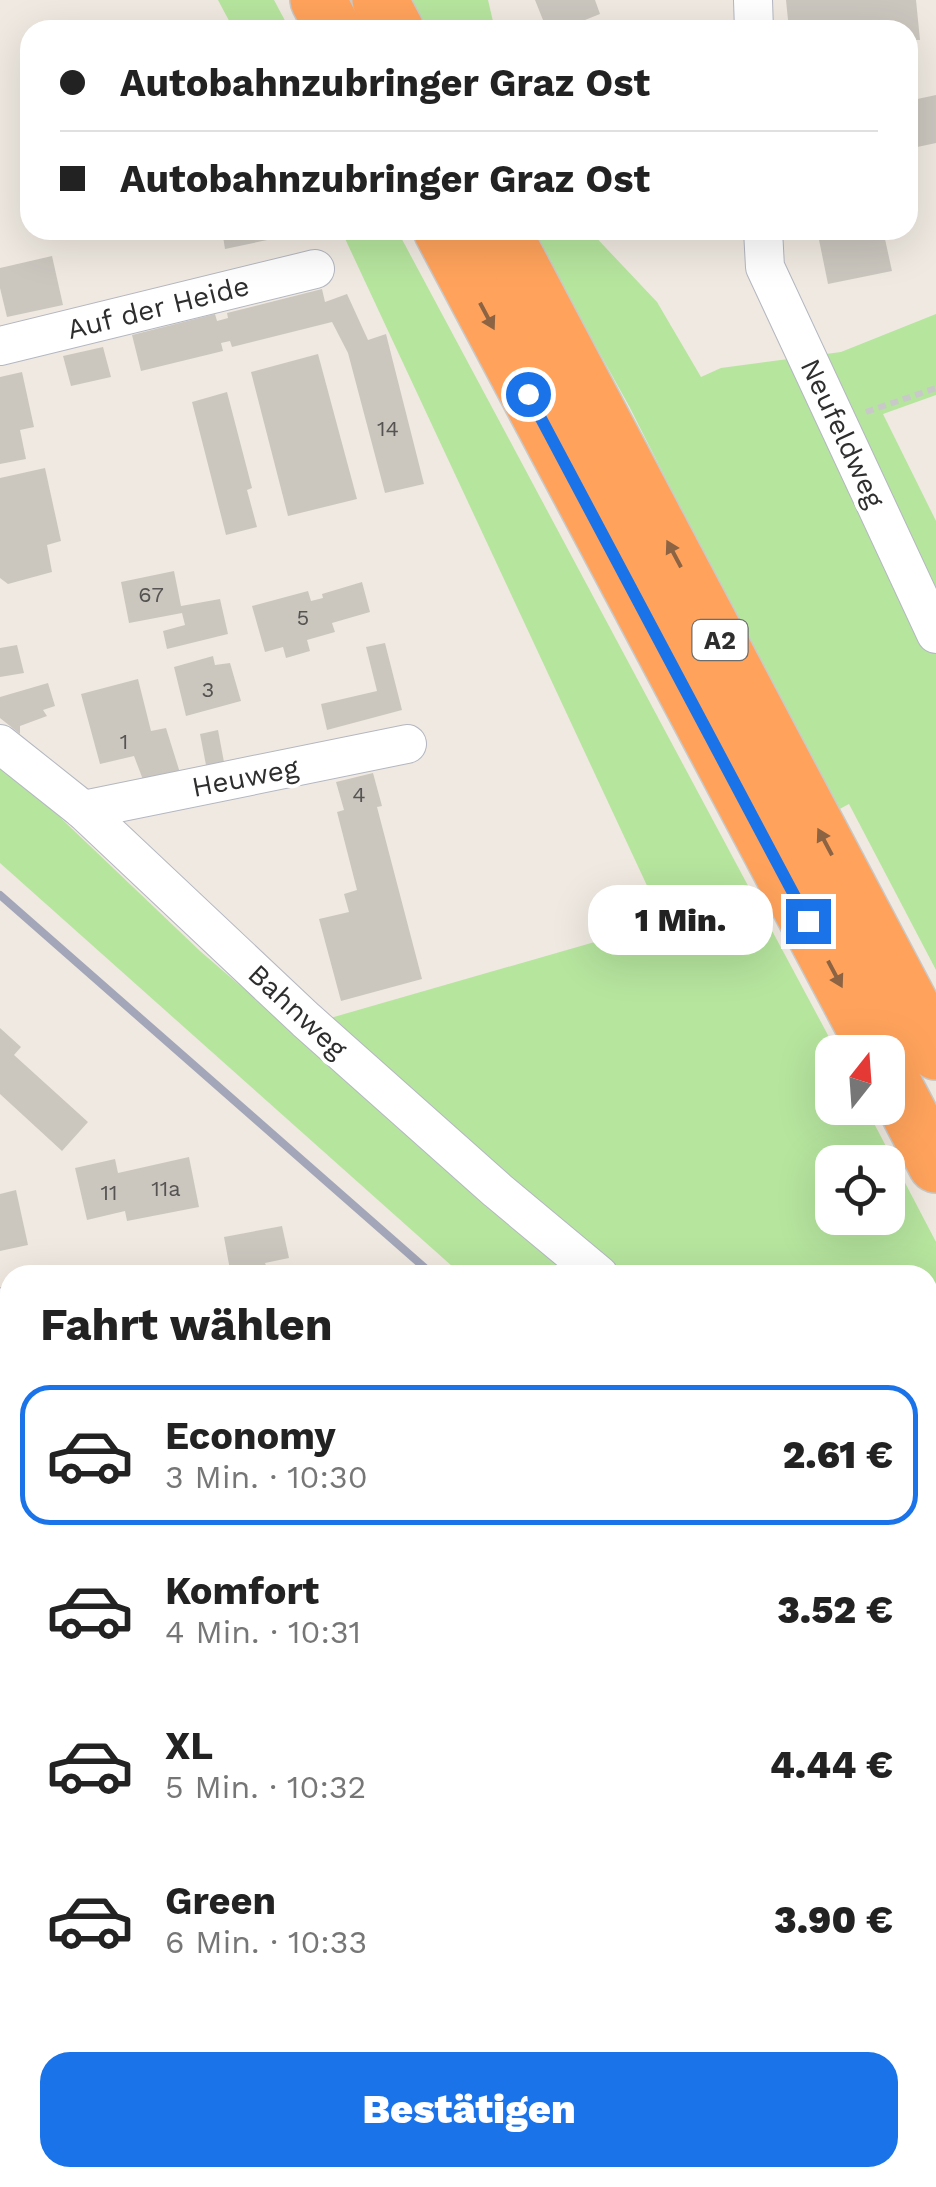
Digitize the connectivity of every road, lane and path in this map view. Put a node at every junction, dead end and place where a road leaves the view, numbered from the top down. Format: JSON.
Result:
{"nodes":[{"id":1,"x":445,"y":240,"type":"edge"},
{"id":2,"x":507,"y":240,"type":"edge"},
{"id":3,"x":763,"y":240,"type":"edge"},
{"id":4,"x":316,"y":268,"type":"dead end"},
{"id":5,"x":0,"y":346,"type":"edge"},
{"id":6,"x":936,"y":388,"type":"edge"},
{"id":7,"x":837,"y":422,"type":"junction"},
{"id":8,"x":936,"y":634,"type":"edge"},
{"id":9,"x":0,"y":744,"type":"edge"},
{"id":10,"x":407,"y":744,"type":"dead end"},
{"id":11,"x":83,"y":810,"type":"junction"},
{"id":12,"x":868,"y":1035,"type":"edge"},
{"id":13,"x":936,"y":1052,"type":"edge"},
{"id":14,"x":905,"y":1106,"type":"edge"},
{"id":15,"x":936,"y":1165,"type":"edge"},
{"id":16,"x":587,"y":1265,"type":"edge"}],
"edges":[{"from":1,"to":12,"type":"highway","number":"A2","one_way":true},
{"from":13,"to":2,"type":"highway","number":"A2","one_way":true},
{"from":3,"to":7,"type":"street","name":"Neufeldweg"},
{"from":4,"to":5,"type":"street","name":"Auf der Heide"},
{"from":6,"to":7,"type":"path"},
{"from":7,"to":8,"type":"street","name":"Neufeldweg"},
{"from":9,"to":11,"type":"street","name":"Bahnweg"},
{"from":10,"to":11,"type":"street","name":"Heuweg"},
{"from":11,"to":16,"type":"street","name":"Bahnweg"},
{"from":14,"to":15,"type":"highway"}]}
